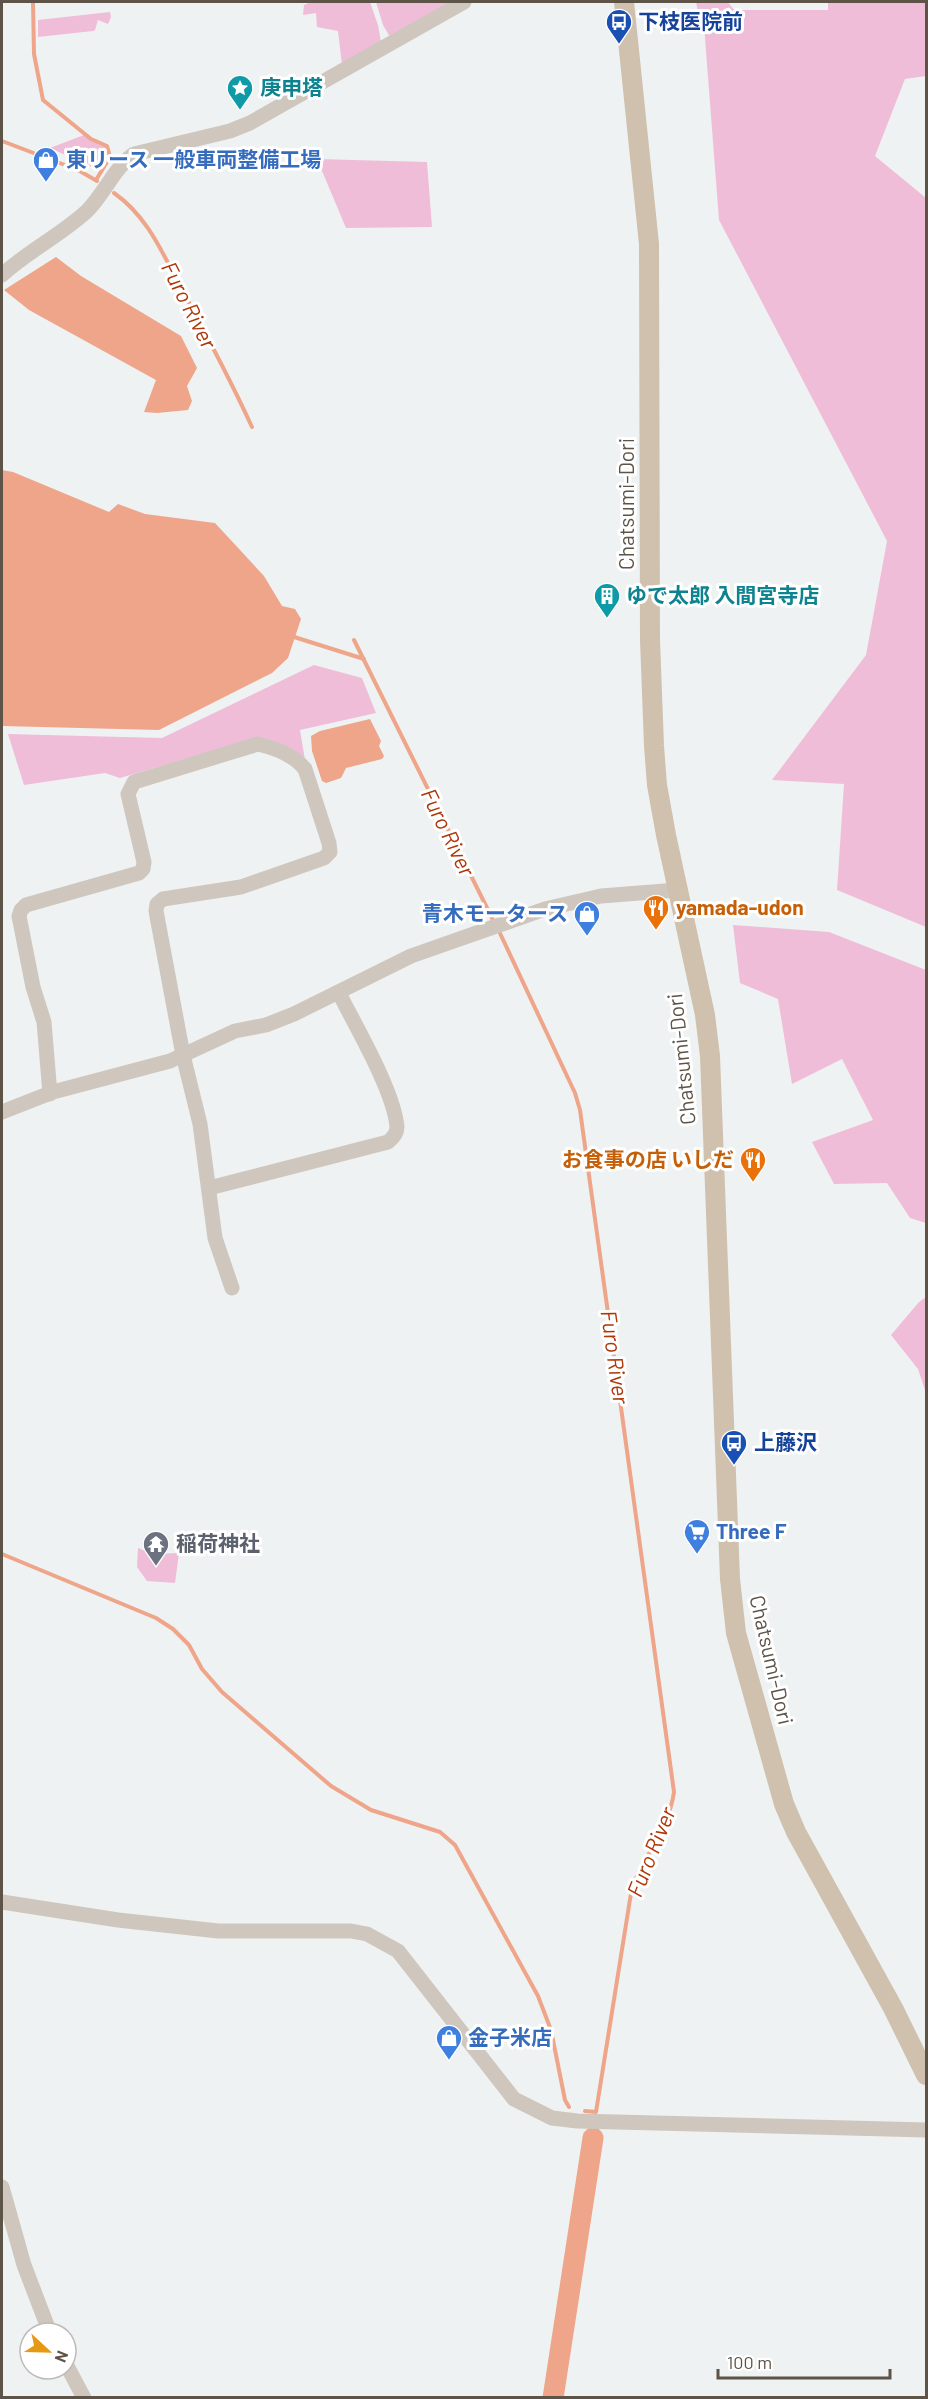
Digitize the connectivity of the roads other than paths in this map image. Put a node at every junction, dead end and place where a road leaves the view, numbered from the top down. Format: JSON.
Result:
{"nodes":[{"id":1,"x":464,"y":2,"type":"edge"},
{"id":2,"x":624,"y":2,"type":"edge"},
{"id":3,"x":2,"y":275,"type":"edge"},
{"id":4,"x":678,"y":890,"type":"junction"},
{"id":5,"x":339,"y":993,"type":"junction"},
{"id":6,"x":183,"y":1055,"type":"junction"},
{"id":7,"x":50,"y":1094,"type":"junction"},
{"id":8,"x":2,"y":1112,"type":"edge"},
{"id":9,"x":209,"y":1188,"type":"junction"},
{"id":10,"x":232,"y":1288,"type":"dead end"},
{"id":11,"x":2,"y":1902,"type":"edge"},
{"id":12,"x":927,"y":2075,"type":"edge"},
{"id":13,"x":927,"y":2130,"type":"edge"},
{"id":14,"x":2,"y":2187,"type":"edge"},
{"id":15,"x":45,"y":2321,"type":"edge"},
{"id":16,"x":75,"y":2381,"type":"edge"},
{"id":17,"x":84,"y":2397,"type":"edge"}],
"edges":[{"from":1,"to":3,"type":"street"},
{"from":2,"to":4,"type":"main road","name":"Chatsumi-Dori"},
{"from":4,"to":5,"type":"street"},
{"from":4,"to":12,"type":"main road","name":"Chatsumi-Dori"},
{"from":5,"to":6,"type":"street"},
{"from":5,"to":9,"type":"street"},
{"from":6,"to":7,"type":"street"},
{"from":6,"to":7,"type":"street"},
{"from":6,"to":9,"type":"street"},
{"from":7,"to":8,"type":"street"},
{"from":9,"to":10,"type":"street"},
{"from":11,"to":13,"type":"street"},
{"from":14,"to":15,"type":"street"},
{"from":16,"to":17,"type":"street"}]}
